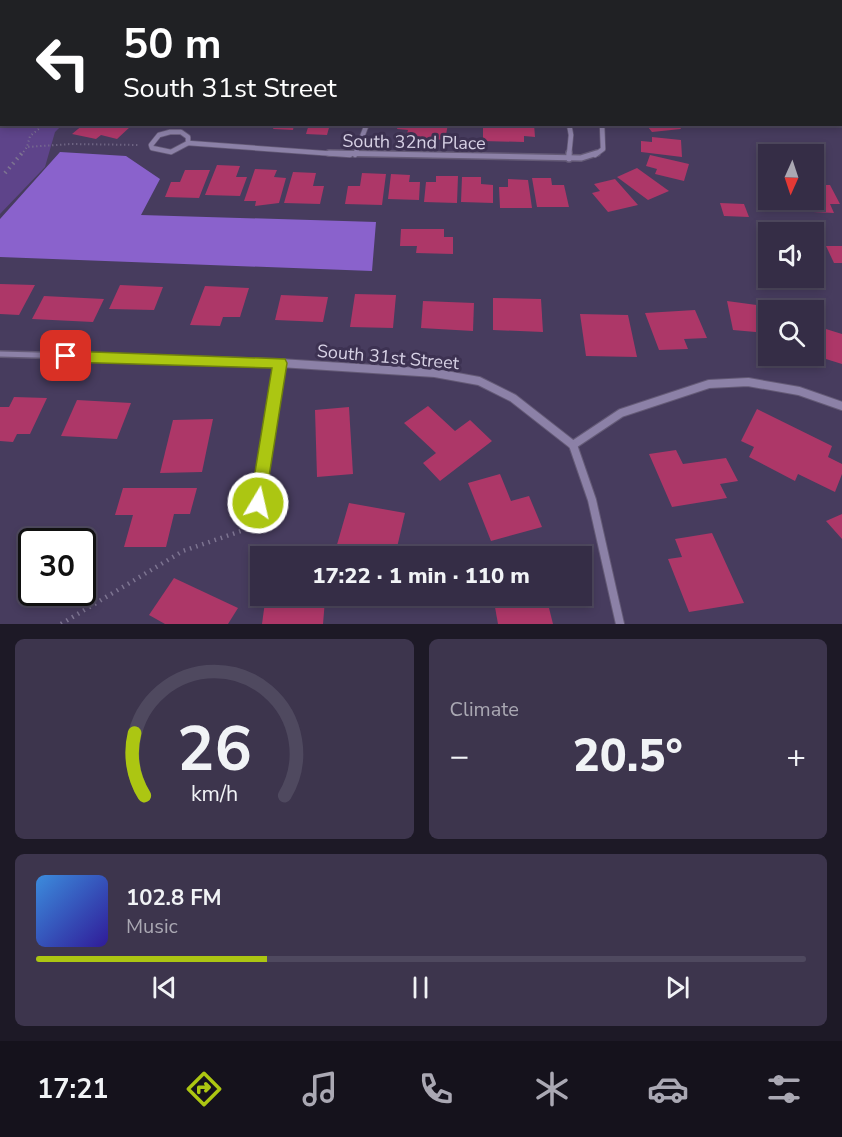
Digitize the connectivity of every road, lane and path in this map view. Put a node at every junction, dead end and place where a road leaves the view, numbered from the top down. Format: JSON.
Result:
{"nodes":[{"id":1,"x":42,"y":126,"type":"edge"},
{"id":2,"x":366,"y":126,"type":"edge"},
{"id":3,"x":569,"y":126,"type":"edge"},
{"id":4,"x":602,"y":126,"type":"edge"},
{"id":5,"x":188,"y":143,"type":"junction"},
{"id":6,"x":151,"y":144,"type":"junction"},
{"id":7,"x":27,"y":147,"type":"junction"},
{"id":8,"x":355,"y":155,"type":"junction"},
{"id":9,"x":569,"y":159,"type":"junction"},
{"id":10,"x":5,"y":172,"type":"dead end"},
{"id":11,"x":0,"y":354,"type":"edge"},
{"id":12,"x":280,"y":363,"type":"junction"},
{"id":13,"x":842,"y":406,"type":"edge"},
{"id":14,"x":573,"y":446,"type":"junction"},
{"id":15,"x":255,"y":526,"type":"joint"},
{"id":16,"x":61,"y":624,"type":"edge"},
{"id":17,"x":621,"y":624,"type":"edge"}],
"edges":[{"from":1,"to":7,"type":"path"},
{"from":2,"to":8,"type":"street"},
{"from":3,"to":9,"type":"street"},
{"from":4,"to":9,"type":"street","name":"South 32nd Place"},
{"from":5,"to":6,"type":"street","name":"South 32nd Place"},
{"from":5,"to":6,"type":"street","name":"South 32nd Place"},
{"from":5,"to":8,"type":"street","name":"South 32nd Place"},
{"from":6,"to":7,"type":"path"},
{"from":7,"to":10,"type":"path"},
{"from":8,"to":9,"type":"street","name":"South 32nd Place"},
{"from":11,"to":12,"type":"street","name":"South 31st Street"},
{"from":12,"to":14,"type":"street","name":"South 31st Street"},
{"from":12,"to":15,"type":"street"},
{"from":13,"to":14,"type":"street"},
{"from":14,"to":17,"type":"street"},
{"from":15,"to":16,"type":"path"}]}
